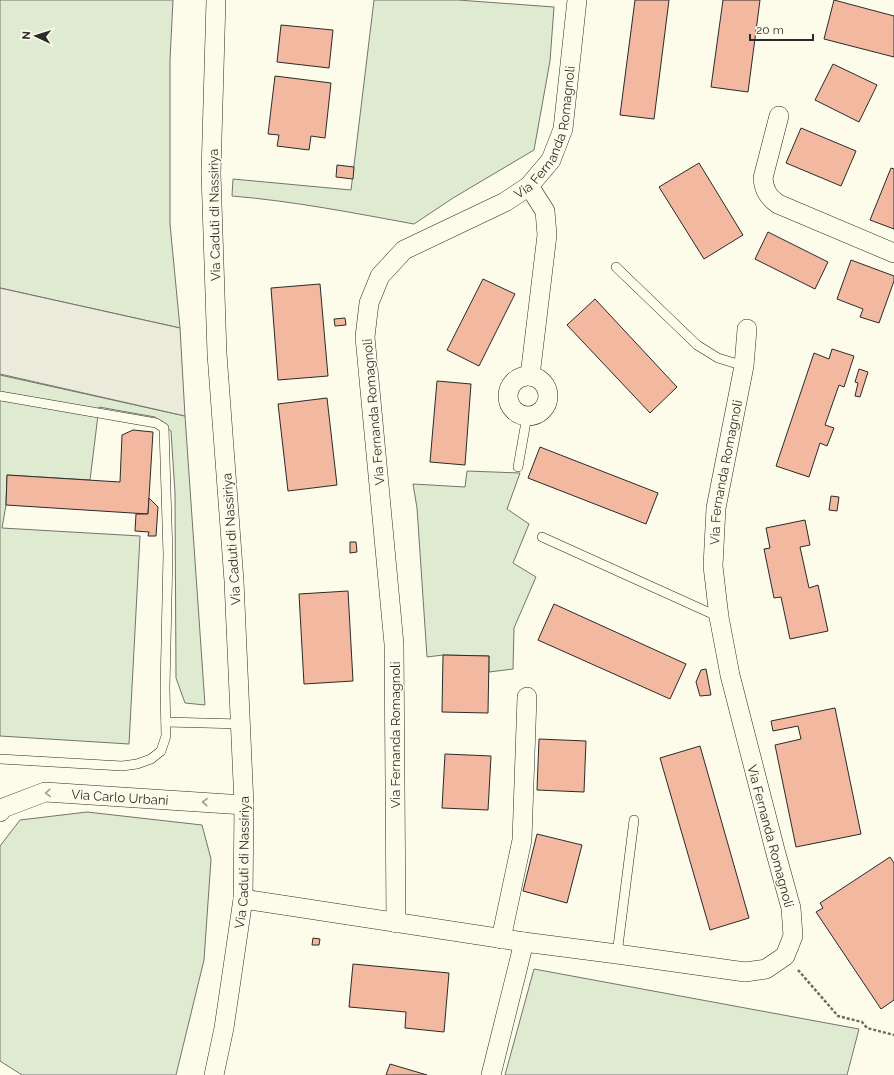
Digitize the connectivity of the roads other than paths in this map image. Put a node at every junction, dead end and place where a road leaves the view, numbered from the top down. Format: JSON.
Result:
{"nodes":[{"id":1,"x":216,"y":0,"type":"edge"},
{"id":2,"x":577,"y":0,"type":"edge"},
{"id":3,"x":779,"y":116,"type":"dead end"},
{"id":4,"x":529,"y":186,"type":"junction"},
{"id":5,"x":894,"y":253,"type":"edge"},
{"id":6,"x":616,"y":267,"type":"dead end"},
{"id":7,"x":747,"y":329,"type":"dead end"},
{"id":8,"x":744,"y":366,"type":"junction"},
{"id":9,"x":530,"y":376,"type":"junction"},
{"id":10,"x":0,"y":396,"type":"edge"},
{"id":11,"x":527,"y":416,"type":"junction"},
{"id":12,"x":518,"y":467,"type":"dead end"},
{"id":13,"x":542,"y":537,"type":"dead end"},
{"id":14,"x":719,"y":617,"type":"junction"},
{"id":15,"x":527,"y":697,"type":"dead end"},
{"id":16,"x":166,"y":722,"type":"junction"},
{"id":17,"x":241,"y":724,"type":"junction"},
{"id":18,"x":0,"y":759,"type":"edge"},
{"id":19,"x":244,"y":805,"type":"junction"},
{"id":20,"x":0,"y":812,"type":"edge"},
{"id":21,"x":634,"y":820,"type":"dead end"},
{"id":22,"x":243,"y":899,"type":"junction"},
{"id":23,"x":396,"y":923,"type":"junction"},
{"id":24,"x":501,"y":939,"type":"junction"},
{"id":25,"x":524,"y":942,"type":"junction"},
{"id":26,"x":617,"y":954,"type":"junction"},
{"id":27,"x":214,"y":1075,"type":"edge"},
{"id":28,"x":491,"y":1075,"type":"edge"}],
"edges":[{"from":1,"to":17,"type":"street","name":"Via Caduti di Nassiriya"},
{"from":2,"to":4,"type":"street","name":"Via Fernanda Romagnoli"},
{"from":3,"to":5,"type":"street"},
{"from":4,"to":9,"type":"street"},
{"from":4,"to":23,"type":"street","name":"Via Fernanda Romagnoli"},
{"from":6,"to":8,"type":"lane"},
{"from":7,"to":8,"type":"street","name":"Via Fernanda Romagnoli"},
{"from":8,"to":14,"type":"street","name":"Via Fernanda Romagnoli"},
{"from":9,"to":11,"type":"street"},
{"from":9,"to":11,"type":"street"},
{"from":10,"to":16,"type":"lane"},
{"from":11,"to":12,"type":"lane"},
{"from":13,"to":14,"type":"lane"},
{"from":14,"to":26,"type":"street","name":"Via Fernanda Romagnoli"},
{"from":15,"to":24,"type":"street"},
{"from":16,"to":17,"type":"lane"},
{"from":16,"to":18,"type":"lane"},
{"from":17,"to":19,"type":"street","name":"Via Caduti di Nassiriya"},
{"from":19,"to":20,"type":"street","name":"Via Carlo Urbani","one_way":true},
{"from":19,"to":22,"type":"street","name":"Via Caduti di Nassiriya"},
{"from":21,"to":26,"type":"lane"},
{"from":22,"to":23,"type":"street"},
{"from":22,"to":27,"type":"street","name":"Via Caduti di Nassiriya"},
{"from":23,"to":24,"type":"street"},
{"from":24,"to":25,"type":"street"},
{"from":25,"to":26,"type":"street"},
{"from":25,"to":28,"type":"street"}]}
